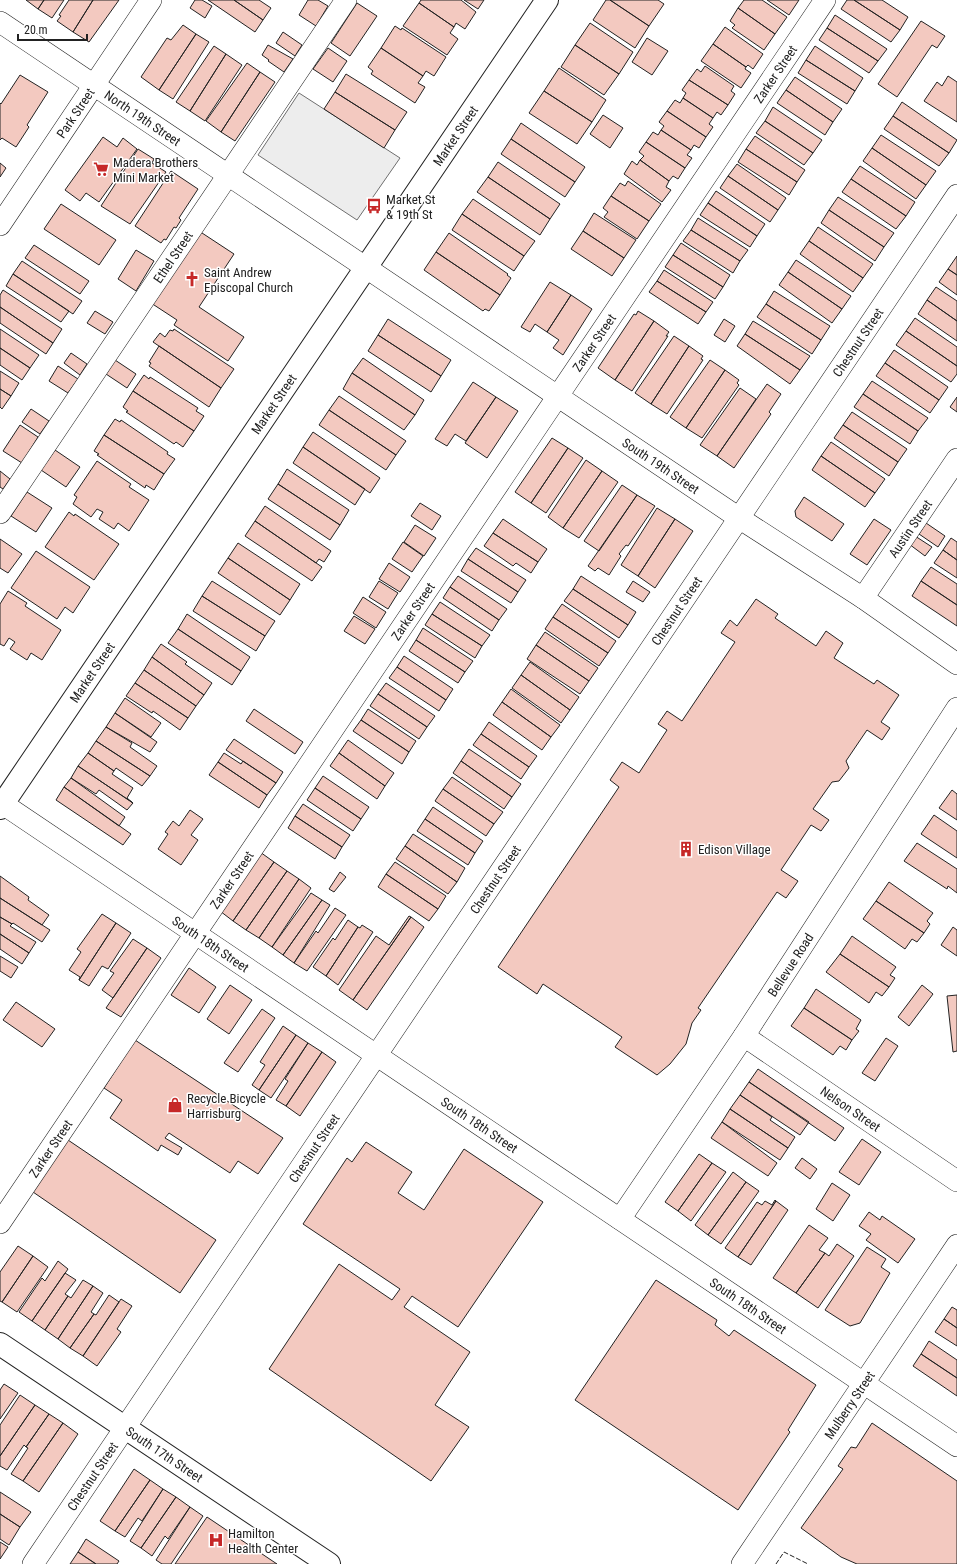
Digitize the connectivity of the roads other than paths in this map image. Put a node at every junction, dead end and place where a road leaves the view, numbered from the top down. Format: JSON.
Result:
{"nodes":[{"id":1,"x":151,"y":0,"type":"edge"},
{"id":2,"x":346,"y":0,"type":"edge"},
{"id":3,"x":547,"y":0,"type":"edge"},
{"id":4,"x":825,"y":0,"type":"edge"},
{"id":5,"x":0,"y":22,"type":"edge"},
{"id":6,"x":94,"y":85,"type":"junction"},
{"id":7,"x":228,"y":174,"type":"junction"},
{"id":8,"x":957,"y":195,"type":"edge"},
{"id":9,"x":0,"y":225,"type":"edge"},
{"id":10,"x":366,"y":267,"type":"junction"},
{"id":11,"x":558,"y":396,"type":"junction"},
{"id":12,"x":957,"y":459,"type":"edge"},
{"id":13,"x":0,"y":514,"type":"edge"},
{"id":14,"x":739,"y":518,"type":"junction"},
{"id":15,"x":863,"y":598,"type":"junction"},
{"id":16,"x":957,"y":664,"type":"edge"},
{"id":17,"x":957,"y":708,"type":"edge"},
{"id":18,"x":1,"y":804,"type":"edge"},
{"id":19,"x":195,"y":933,"type":"junction"},
{"id":20,"x":744,"y":1036,"type":"junction"},
{"id":21,"x":376,"y":1055,"type":"junction"},
{"id":22,"x":957,"y":1181,"type":"edge"},
{"id":23,"x":620,"y":1219,"type":"junction"},
{"id":24,"x":0,"y":1223,"type":"edge"},
{"id":25,"x":957,"y":1245,"type":"edge"},
{"id":26,"x":0,"y":1344,"type":"edge"},
{"id":27,"x":864,"y":1383,"type":"junction"},
{"id":28,"x":125,"y":1428,"type":"junction"},
{"id":29,"x":957,"y":1446,"type":"edge"},
{"id":30,"x":33,"y":1564,"type":"edge"},
{"id":31,"x":329,"y":1564,"type":"edge"},
{"id":32,"x":742,"y":1564,"type":"edge"}],
"edges":[{"from":1,"to":6,"type":"street","name":"Park Street"},
{"from":2,"to":7,"type":"street","name":"Ethel Street"},
{"from":3,"to":10,"type":"main road","name":"Market Street"},
{"from":4,"to":11,"type":"street","name":"Zarker Street"},
{"from":5,"to":6,"type":"street","name":"North 19th Street"},
{"from":6,"to":7,"type":"street","name":"North 19th Street"},
{"from":6,"to":9,"type":"street","name":"Park Street"},
{"from":7,"to":10,"type":"street","name":"North 19th Street"},
{"from":7,"to":13,"type":"street","name":"Ethel Street"},
{"from":8,"to":14,"type":"street","name":"Chestnut Street"},
{"from":10,"to":11,"type":"street","name":"South 19th Street"},
{"from":10,"to":18,"type":"main road","name":"Market Street"},
{"from":11,"to":14,"type":"street","name":"South 19th Street"},
{"from":11,"to":19,"type":"street","name":"Zarker Street"},
{"from":12,"to":15,"type":"street","name":"Austin Street"},
{"from":14,"to":15,"type":"street","name":"South 19th Street"},
{"from":14,"to":21,"type":"street","name":"Chestnut Street"},
{"from":15,"to":16,"type":"street","name":"South 19th Street"},
{"from":17,"to":20,"type":"street","name":"Bellevue Road"},
{"from":18,"to":19,"type":"street","name":"South 18th Street"},
{"from":19,"to":21,"type":"street","name":"South 18th Street"},
{"from":19,"to":24,"type":"street","name":"Zarker Street"},
{"from":20,"to":22,"type":"street","name":"Nelson Street"},
{"from":20,"to":23,"type":"street","name":"Bellevue Road"},
{"from":21,"to":23,"type":"street","name":"South 18th Street"},
{"from":21,"to":28,"type":"street","name":"Chestnut Street"},
{"from":23,"to":27,"type":"street","name":"South 18th Street"},
{"from":25,"to":27,"type":"street","name":"Mulberry Street"},
{"from":26,"to":28,"type":"main road","name":"South 17th Street"},
{"from":27,"to":29,"type":"street","name":"South 18th Street"},
{"from":27,"to":32,"type":"street","name":"Mulberry Street"},
{"from":28,"to":30,"type":"street","name":"Chestnut Street"},
{"from":28,"to":31,"type":"main road","name":"South 17th Street"}]}
